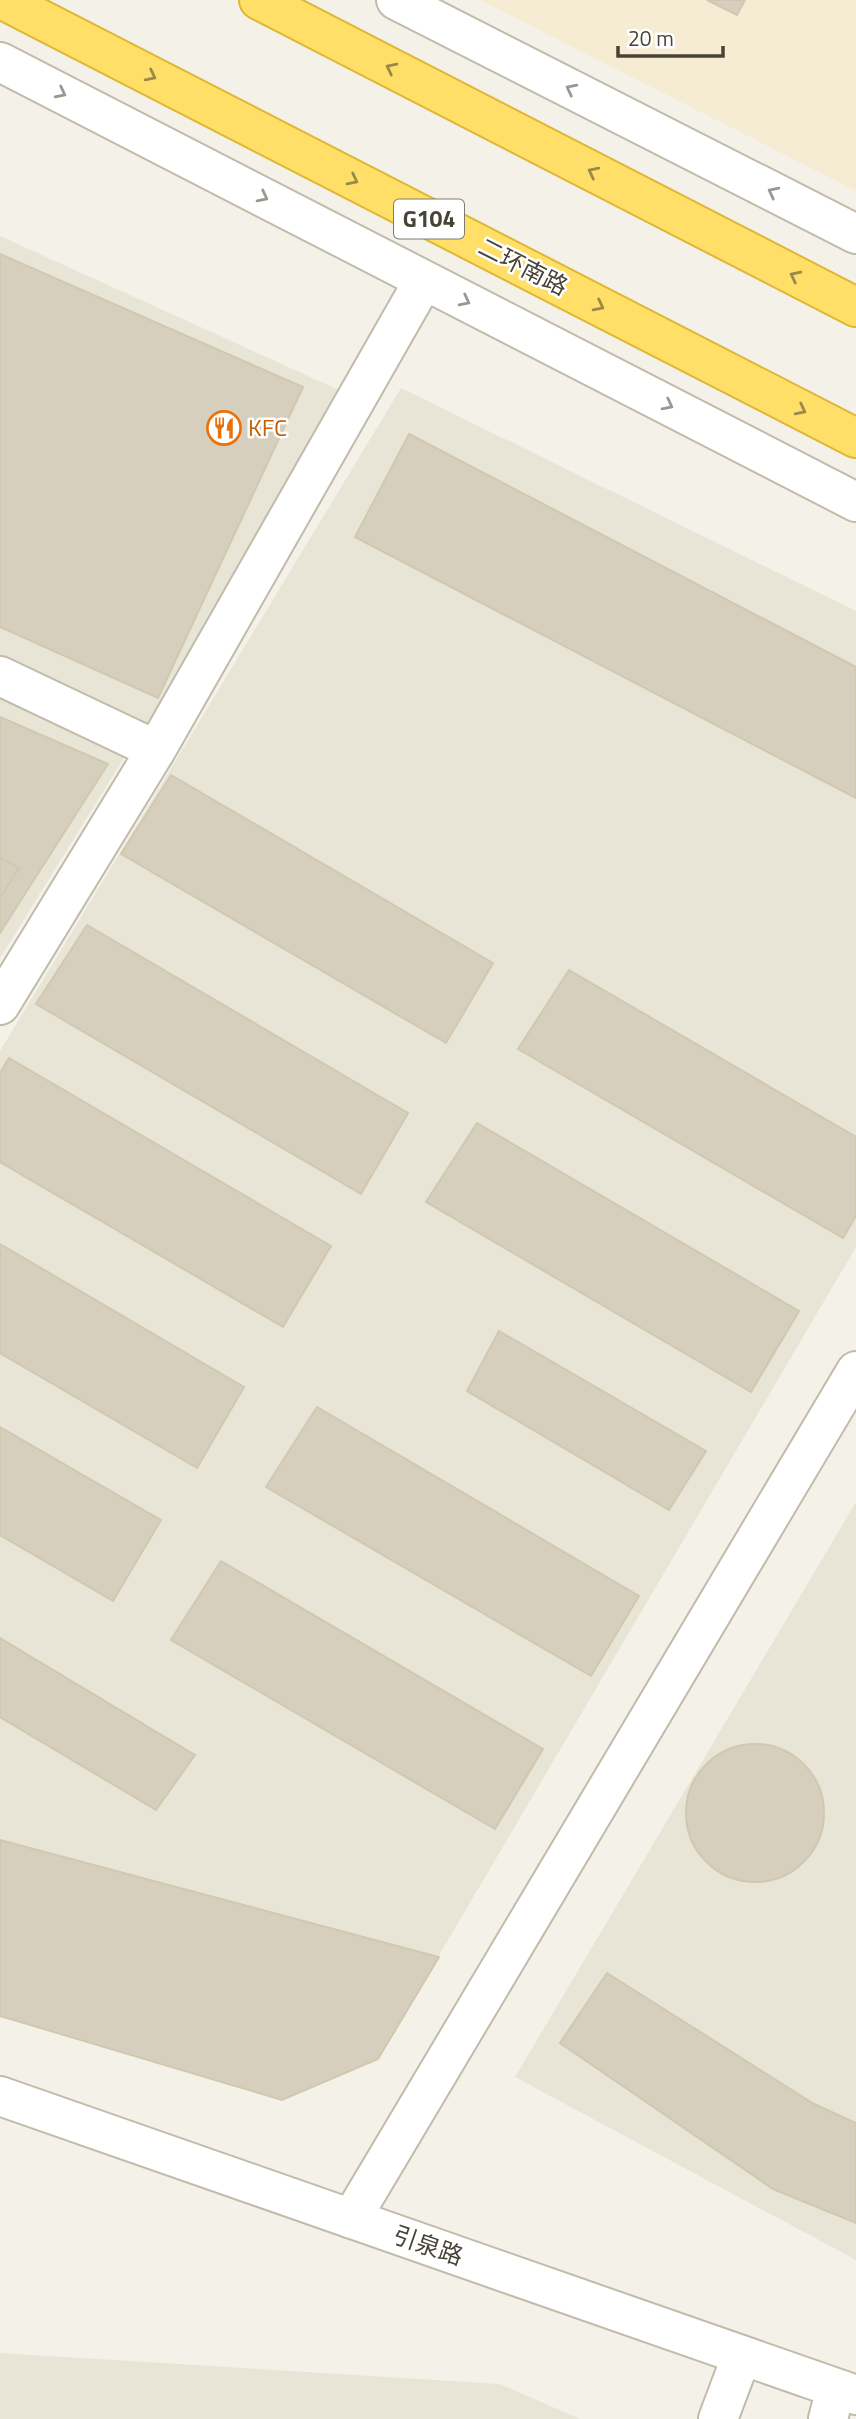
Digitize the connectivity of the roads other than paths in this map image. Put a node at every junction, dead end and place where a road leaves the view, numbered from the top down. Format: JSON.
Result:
{"nodes":[{"id":1,"x":3,"y":0,"type":"edge"},
{"id":2,"x":259,"y":0,"type":"edge"},
{"id":3,"x":396,"y":0,"type":"edge"},
{"id":4,"x":0,"y":62,"type":"edge"},
{"id":5,"x":856,"y":234,"type":"edge"},
{"id":6,"x":424,"y":280,"type":"junction"},
{"id":7,"x":856,"y":307,"type":"edge"},
{"id":8,"x":856,"y":438,"type":"edge"},
{"id":9,"x":856,"y":502,"type":"edge"},
{"id":10,"x":0,"y":676,"type":"edge"},
{"id":11,"x":156,"y":750,"type":"junction"},
{"id":12,"x":0,"y":1005,"type":"edge"},
{"id":13,"x":856,"y":1371,"type":"edge"},
{"id":14,"x":0,"y":2096,"type":"edge"},
{"id":15,"x":351,"y":2219,"type":"junction"},
{"id":16,"x":742,"y":2355,"type":"junction"},
{"id":17,"x":840,"y":2401,"type":"edge"},
{"id":18,"x":718,"y":2419,"type":"edge"}],
"edges":[{"from":1,"to":8,"type":"highway","name":"二环南路","number":"G104","one_way":true},
{"from":7,"to":2,"type":"highway","one_way":true},
{"from":5,"to":3,"type":"street","one_way":true},
{"from":4,"to":6,"type":"street","one_way":true},
{"from":6,"to":9,"type":"street","one_way":true},
{"from":6,"to":11,"type":"street"},
{"from":10,"to":11,"type":"street"},
{"from":11,"to":12,"type":"street"},
{"from":13,"to":15,"type":"street"},
{"from":14,"to":15,"type":"street","name":"引泉路"},
{"from":15,"to":16,"type":"street","name":"引泉路"},
{"from":16,"to":17,"type":"street","name":"引泉路"},
{"from":16,"to":18,"type":"street"}]}
